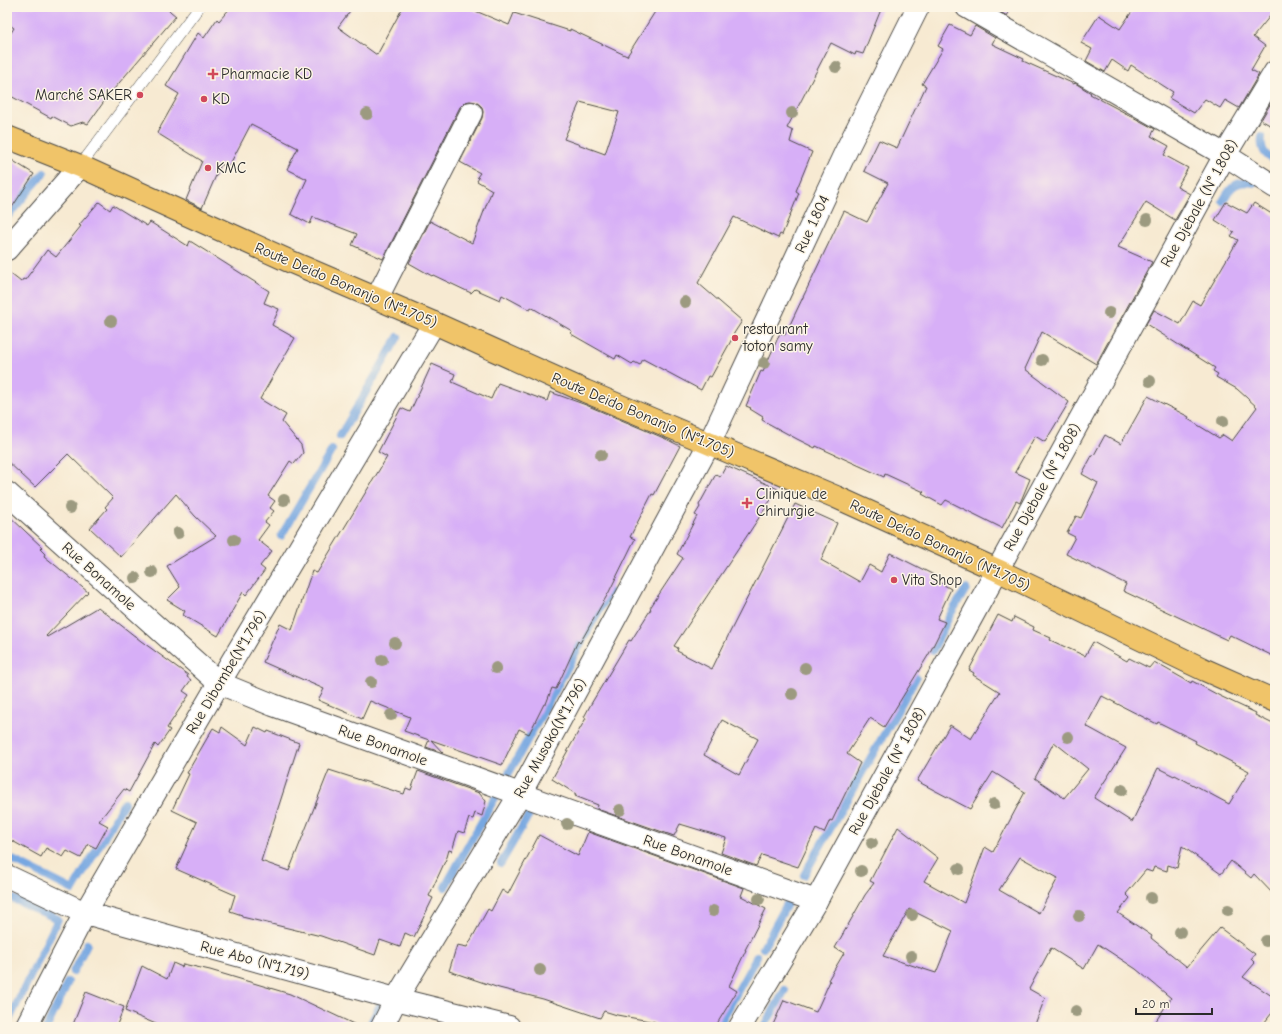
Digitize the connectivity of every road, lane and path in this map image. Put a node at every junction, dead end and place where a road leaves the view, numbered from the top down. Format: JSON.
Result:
{"nodes":[{"id":1,"x":199,"y":7,"type":"edge"},
{"id":2,"x":918,"y":7,"type":"edge"},
{"id":3,"x":967,"y":7,"type":"edge"},
{"id":4,"x":1275,"y":72,"type":"edge"},
{"id":5,"x":471,"y":113,"type":"dead end"},
{"id":6,"x":7,"y":137,"type":"edge"},
{"id":7,"x":1225,"y":155,"type":"junction"},
{"id":8,"x":80,"y":166,"type":"junction"},
{"id":9,"x":1275,"y":187,"type":"edge"},
{"id":10,"x":7,"y":249,"type":"edge"},
{"id":11,"x":377,"y":298,"type":"junction"},
{"id":12,"x":434,"y":323,"type":"junction"},
{"id":13,"x":709,"y":444,"type":"junction"},
{"id":14,"x":7,"y":493,"type":"edge"},
{"id":15,"x":997,"y":570,"type":"junction"},
{"id":16,"x":219,"y":682,"type":"junction"},
{"id":17,"x":1275,"y":701,"type":"edge"},
{"id":18,"x":520,"y":794,"type":"junction"},
{"id":19,"x":7,"y":876,"type":"edge"},
{"id":20,"x":816,"y":901,"type":"junction"},
{"id":21,"x":85,"y":913,"type":"junction"},
{"id":22,"x":396,"y":999,"type":"junction"},
{"id":23,"x":26,"y":1027,"type":"edge"},
{"id":24,"x":382,"y":1027,"type":"edge"},
{"id":25,"x":509,"y":1027,"type":"edge"},
{"id":26,"x":740,"y":1027,"type":"edge"}],
"edges":[{"from":1,"to":8,"type":"lane"},
{"from":2,"to":13,"type":"street","name":"Rue 1.804"},
{"from":3,"to":7,"type":"street"},
{"from":4,"to":7,"type":"street","name":"Rue Djebale (N° 1.808)"},
{"from":5,"to":11,"type":"street"},
{"from":6,"to":8,"type":"main road","name":"Route Deido Bonanjo (N°1.705)"},
{"from":7,"to":9,"type":"street"},
{"from":7,"to":15,"type":"street","name":"Rue Djebale (N° 1.808)"},
{"from":8,"to":10,"type":"street"},
{"from":8,"to":11,"type":"main road","name":"Route Deido Bonanjo (N°1.705)"},
{"from":11,"to":12,"type":"main road","name":"Route Deido Bonanjo (N°1.705)"},
{"from":12,"to":13,"type":"main road","name":"Route Deido Bonanjo (N°1.705)"},
{"from":12,"to":16,"type":"street","name":"Rue Dibombe(N°1.796)"},
{"from":13,"to":15,"type":"main road","name":"Route Deido Bonanjo (N°1.705)"},
{"from":13,"to":18,"type":"street","name":"Rue Musoko(N°1.796)"},
{"from":14,"to":16,"type":"street","name":"Rue Bonamole"},
{"from":15,"to":17,"type":"main road","name":"Route Deido Bonanjo (N°1.705)"},
{"from":15,"to":20,"type":"street","name":"Rue Djebale (N° 1.808)"},
{"from":16,"to":18,"type":"street","name":"Rue Bonamole"},
{"from":16,"to":21,"type":"street","name":"Rue Dibombe(N°1.796)"},
{"from":18,"to":20,"type":"street","name":"Rue Bonamole"},
{"from":18,"to":22,"type":"street","name":"Rue Musoko(N°1.796)"},
{"from":19,"to":21,"type":"street","name":"Rue Abo (N°1.719)"},
{"from":20,"to":26,"type":"street","name":"Rue Djebale (N° 1.808)"},
{"from":21,"to":22,"type":"street","name":"Rue Abo (N°1.719)"},
{"from":21,"to":23,"type":"street","name":"Rue Dibombe(N°1.796)"},
{"from":22,"to":24,"type":"street","name":"Rue Musoko(N°1.796)"},
{"from":22,"to":25,"type":"street","name":"Rue Abo (N°1.719)"}]}
